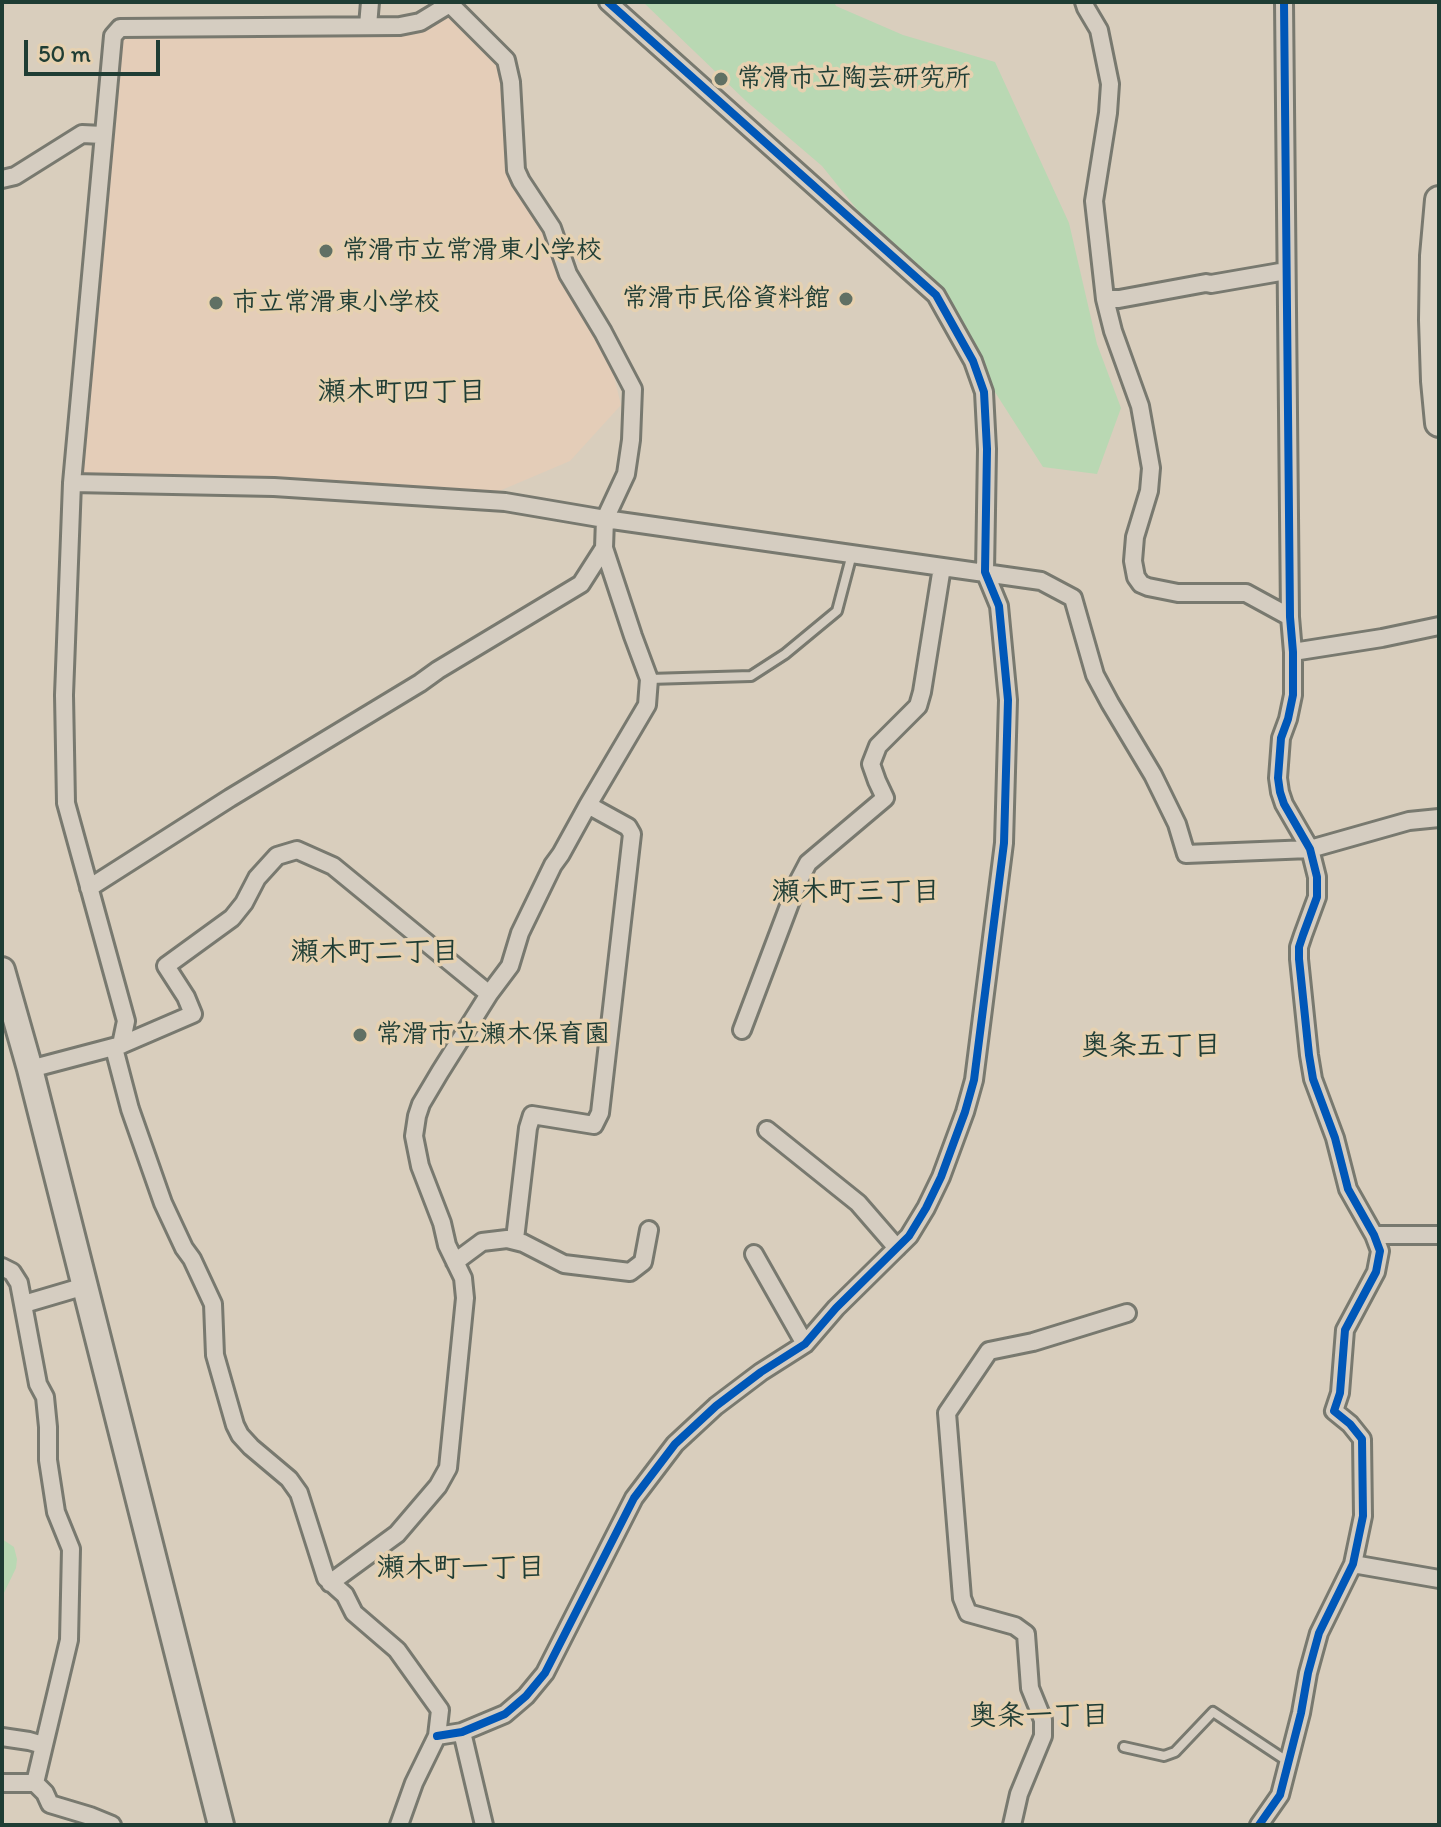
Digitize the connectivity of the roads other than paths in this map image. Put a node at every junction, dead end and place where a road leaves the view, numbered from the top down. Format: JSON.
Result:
{"nodes":[{"id":1,"x":370,"y":2,"type":"edge"},
{"id":2,"x":608,"y":2,"type":"edge"},
{"id":3,"x":1084,"y":2,"type":"edge"},
{"id":4,"x":1284,"y":2,"type":"edge"},
{"id":5,"x":451,"y":3,"type":"edge"},
{"id":6,"x":368,"y":26,"type":"junction"},
{"id":7,"x":103,"y":135,"type":"junction"},
{"id":8,"x":8,"y":178,"type":"edge"},
{"id":9,"x":1439,"y":200,"type":"edge"},
{"id":10,"x":1286,"y":271,"type":"junction"},
{"id":11,"x":1105,"y":299,"type":"junction"},
{"id":12,"x":1439,"y":423,"type":"edge"},
{"id":13,"x":72,"y":483,"type":"junction"},
{"id":14,"x":605,"y":519,"type":"junction"},
{"id":15,"x":604,"y":548,"type":"junction"},
{"id":16,"x":852,"y":554,"type":"junction"},
{"id":17,"x":942,"y":567,"type":"junction"},
{"id":18,"x":985,"y":572,"type":"junction"},
{"id":19,"x":1290,"y":617,"type":"junction"},
{"id":20,"x":1439,"y":626,"type":"edge"},
{"id":21,"x":1293,"y":652,"type":"junction"},
{"id":22,"x":649,"y":679,"type":"junction"},
{"id":23,"x":588,"y":805,"type":"junction"},
{"id":24,"x":1439,"y":818,"type":"edge"},
{"id":25,"x":1310,"y":849,"type":"junction"},
{"id":26,"x":89,"y":888,"type":"junction"},
{"id":27,"x":2,"y":970,"type":"edge"},
{"id":28,"x":489,"y":994,"type":"junction"},
{"id":29,"x":742,"y":1030,"type":"dead end"},
{"id":30,"x":118,"y":1046,"type":"junction"},
{"id":31,"x":30,"y":1069,"type":"junction"},
{"id":32,"x":767,"y":1130,"type":"dead end"},
{"id":33,"x":649,"y":1230,"type":"dead end"},
{"id":34,"x":1374,"y":1235,"type":"junction"},
{"id":35,"x":1439,"y":1235,"type":"edge"},
{"id":36,"x":515,"y":1239,"type":"junction"},
{"id":37,"x":897,"y":1248,"type":"junction"},
{"id":38,"x":754,"y":1254,"type":"dead end"},
{"id":39,"x":455,"y":1262,"type":"junction"},
{"id":40,"x":2,"y":1267,"type":"edge"},
{"id":41,"x":85,"y":1286,"type":"junction"},
{"id":42,"x":24,"y":1304,"type":"junction"},
{"id":43,"x":1127,"y":1313,"type":"dead end"},
{"id":44,"x":805,"y":1344,"type":"junction"},
{"id":45,"x":1353,"y":1564,"type":"junction"},
{"id":46,"x":1439,"y":1579,"type":"edge"},
{"id":47,"x":330,"y":1583,"type":"junction"},
{"id":48,"x":462,"y":1732,"type":"junction"},
{"id":49,"x":437,"y":1736,"type":"junction"},
{"id":50,"x":2,"y":1737,"type":"edge"},
{"id":51,"x":43,"y":1745,"type":"junction"},
{"id":52,"x":1124,"y":1747,"type":"dead end"},
{"id":53,"x":1288,"y":1762,"type":"junction"},
{"id":54,"x":2,"y":1783,"type":"edge"},
{"id":55,"x":35,"y":1783,"type":"junction"},
{"id":56,"x":112,"y":1825,"type":"edge"},
{"id":57,"x":221,"y":1825,"type":"edge"},
{"id":58,"x":399,"y":1825,"type":"edge"},
{"id":59,"x":484,"y":1825,"type":"edge"},
{"id":60,"x":1012,"y":1825,"type":"edge"},
{"id":61,"x":1259,"y":1825,"type":"edge"}],
"edges":[{"from":1,"to":6,"type":"street"},
{"from":2,"to":18,"type":"street"},
{"from":3,"to":11,"type":"street"},
{"from":4,"to":10,"type":"street"},
{"from":5,"to":6,"type":"street"},
{"from":5,"to":14,"type":"street"},
{"from":6,"to":7,"type":"street"},
{"from":7,"to":8,"type":"street"},
{"from":7,"to":13,"type":"street"},
{"from":9,"to":12,"type":"main road"},
{"from":10,"to":11,"type":"street"},
{"from":10,"to":19,"type":"street"},
{"from":11,"to":19,"type":"street"},
{"from":13,"to":14,"type":"street"},
{"from":13,"to":26,"type":"street"},
{"from":14,"to":15,"type":"street"},
{"from":14,"to":16,"type":"street"},
{"from":15,"to":22,"type":"street"},
{"from":15,"to":26,"type":"street"},
{"from":16,"to":17,"type":"street"},
{"from":16,"to":22,"type":"lane"},
{"from":17,"to":18,"type":"street"},
{"from":17,"to":29,"type":"street"},
{"from":18,"to":25,"type":"street"},
{"from":18,"to":37,"type":"street"},
{"from":19,"to":21,"type":"street"},
{"from":20,"to":21,"type":"street"},
{"from":21,"to":25,"type":"street"},
{"from":22,"to":23,"type":"street"},
{"from":23,"to":28,"type":"street"},
{"from":23,"to":36,"type":"street"},
{"from":24,"to":25,"type":"street"},
{"from":25,"to":34,"type":"street"},
{"from":26,"to":30,"type":"street"},
{"from":27,"to":31,"type":"street"},
{"from":28,"to":30,"type":"street"},
{"from":28,"to":39,"type":"street"},
{"from":30,"to":31,"type":"street"},
{"from":30,"to":47,"type":"street"},
{"from":31,"to":41,"type":"street"},
{"from":32,"to":37,"type":"street"},
{"from":33,"to":36,"type":"street"},
{"from":34,"to":35,"type":"street"},
{"from":34,"to":45,"type":"street"},
{"from":36,"to":39,"type":"street"},
{"from":37,"to":44,"type":"street"},
{"from":38,"to":44,"type":"street"},
{"from":39,"to":47,"type":"street"},
{"from":40,"to":42,"type":"street"},
{"from":41,"to":42,"type":"street"},
{"from":41,"to":57,"type":"street"},
{"from":42,"to":51,"type":"street"},
{"from":43,"to":60,"type":"street"},
{"from":44,"to":48,"type":"street"},
{"from":45,"to":46,"type":"street"},
{"from":45,"to":53,"type":"street"},
{"from":47,"to":49,"type":"street"},
{"from":48,"to":49,"type":"street"},
{"from":48,"to":59,"type":"street"},
{"from":49,"to":58,"type":"street"},
{"from":50,"to":51,"type":"street"},
{"from":51,"to":55,"type":"street"},
{"from":52,"to":53,"type":"lane"},
{"from":53,"to":61,"type":"street"},
{"from":54,"to":55,"type":"street"},
{"from":55,"to":56,"type":"street"}]}
